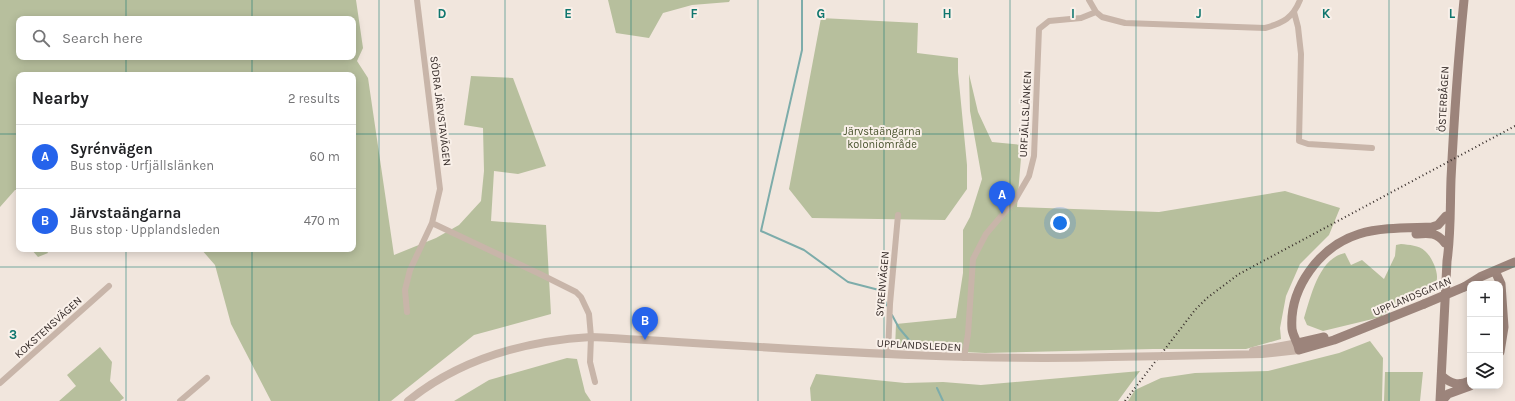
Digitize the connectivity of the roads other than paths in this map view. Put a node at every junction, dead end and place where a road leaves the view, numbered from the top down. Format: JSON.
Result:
{"nodes":[{"id":1,"x":417,"y":0,"type":"edge"},
{"id":2,"x":1089,"y":0,"type":"edge"},
{"id":3,"x":1300,"y":0,"type":"edge"},
{"id":4,"x":1464,"y":0,"type":"edge"},
{"id":5,"x":1096,"y":12,"type":"junction"},
{"id":6,"x":1294,"y":12,"type":"junction"},
{"id":7,"x":1372,"y":148,"type":"dead end"},
{"id":8,"x":1450,"y":199,"type":"junction"},
{"id":9,"x":898,"y":215,"type":"dead end"},
{"id":10,"x":1446,"y":216,"type":"junction"},
{"id":11,"x":432,"y":223,"type":"junction"},
{"id":12,"x":1445,"y":243,"type":"junction"},
{"id":13,"x":1447,"y":261,"type":"junction"},
{"id":14,"x":1515,"y":262,"type":"edge"},
{"id":15,"x":1515,"y":267,"type":"edge"},
{"id":16,"x":1495,"y":277,"type":"edge"},
{"id":17,"x":1474,"y":281,"type":"edge"},
{"id":18,"x":1484,"y":281,"type":"edge"},
{"id":19,"x":109,"y":286,"type":"dead end"},
{"id":20,"x":1467,"y":286,"type":"edge"},
{"id":21,"x":407,"y":312,"type":"dead end"},
{"id":22,"x":1503,"y":333,"type":"edge"},
{"id":23,"x":591,"y":337,"type":"junction"},
{"id":24,"x":1298,"y":346,"type":"junction"},
{"id":25,"x":888,"y":354,"type":"junction"},
{"id":26,"x":964,"y":358,"type":"junction"},
{"id":27,"x":1441,"y":358,"type":"junction"},
{"id":28,"x":1442,"y":376,"type":"junction"},
{"id":29,"x":207,"y":378,"type":"dead end"},
{"id":30,"x":595,"y":382,"type":"dead end"},
{"id":31,"x":1467,"y":382,"type":"edge"},
{"id":32,"x":0,"y":383,"type":"edge"},
{"id":33,"x":1467,"y":387,"type":"edge"},
{"id":34,"x":180,"y":401,"type":"edge"},
{"id":35,"x":408,"y":401,"type":"edge"},
{"id":36,"x":1435,"y":401,"type":"edge"},
{"id":37,"x":1441,"y":401,"type":"edge"}],
"edges":[{"from":1,"to":11,"type":"street","name":"SÖDRA JÄRVSTAVÄGEN"},
{"from":2,"to":5,"type":"street"},
{"from":3,"to":6,"type":"street"},
{"from":4,"to":8,"type":"main road","name":"ÖSTERBÅGEN"},
{"from":5,"to":6,"type":"street"},
{"from":5,"to":26,"type":"street","name":"URFJÄLLSLÄNKEN"},
{"from":6,"to":7,"type":"street"},
{"from":8,"to":10,"type":"main road","name":"ÖSTERBÅGEN"},
{"from":8,"to":13,"type":"main road","name":"ÖSTERBÅGEN"},
{"from":9,"to":25,"type":"street","name":"SYRENVÄGEN"},
{"from":10,"to":12,"type":"main road","name":"ÖSTERBÅGEN"},
{"from":10,"to":24,"type":"main road"},
{"from":11,"to":21,"type":"street","name":"SÖDRA JÄRVSTAVÄGEN"},
{"from":11,"to":23,"type":"street"},
{"from":12,"to":13,"type":"main road","name":"ÖSTERBÅGEN"},
{"from":12,"to":24,"type":"main road"},
{"from":13,"to":27,"type":"main road","name":"ÖSTERBÅGEN"},
{"from":14,"to":16,"type":"main road","name":"UPPLANDSGATAN"},
{"from":15,"to":16,"type":"main road","name":"UPPLANDSGATAN"},
{"from":16,"to":17,"type":"main road","name":"UPPLANDSGATAN"},
{"from":16,"to":18,"type":"main road","name":"UPPLANDSGATAN"},
{"from":16,"to":22,"type":"main road"},
{"from":19,"to":32,"type":"street","name":"KOKSTENSVÄGEN"},
{"from":20,"to":24,"type":"main road","name":"UPPLANDSGATAN","bridge":true},
{"from":23,"to":25,"type":"street","name":"UPPLANDSLEDEN"},
{"from":23,"to":30,"type":"street"},
{"from":23,"to":35,"type":"street","name":"UPPLANDSLEDEN"},
{"from":24,"to":26,"type":"street","name":"UPPLANDSLEDEN","bridge":true},
{"from":25,"to":26,"type":"street","name":"UPPLANDSLEDEN"},
{"from":27,"to":28,"type":"main road","name":"ÖSTERBÅGEN"},
{"from":27,"to":36,"type":"main road","name":"ÖSTERBÅGEN"},
{"from":28,"to":31,"type":"main road"},
{"from":28,"to":37,"type":"main road","name":"ÖSTERBÅGEN"},
{"from":29,"to":34,"type":"street"},
{"from":33,"to":37,"type":"main road"}]}
